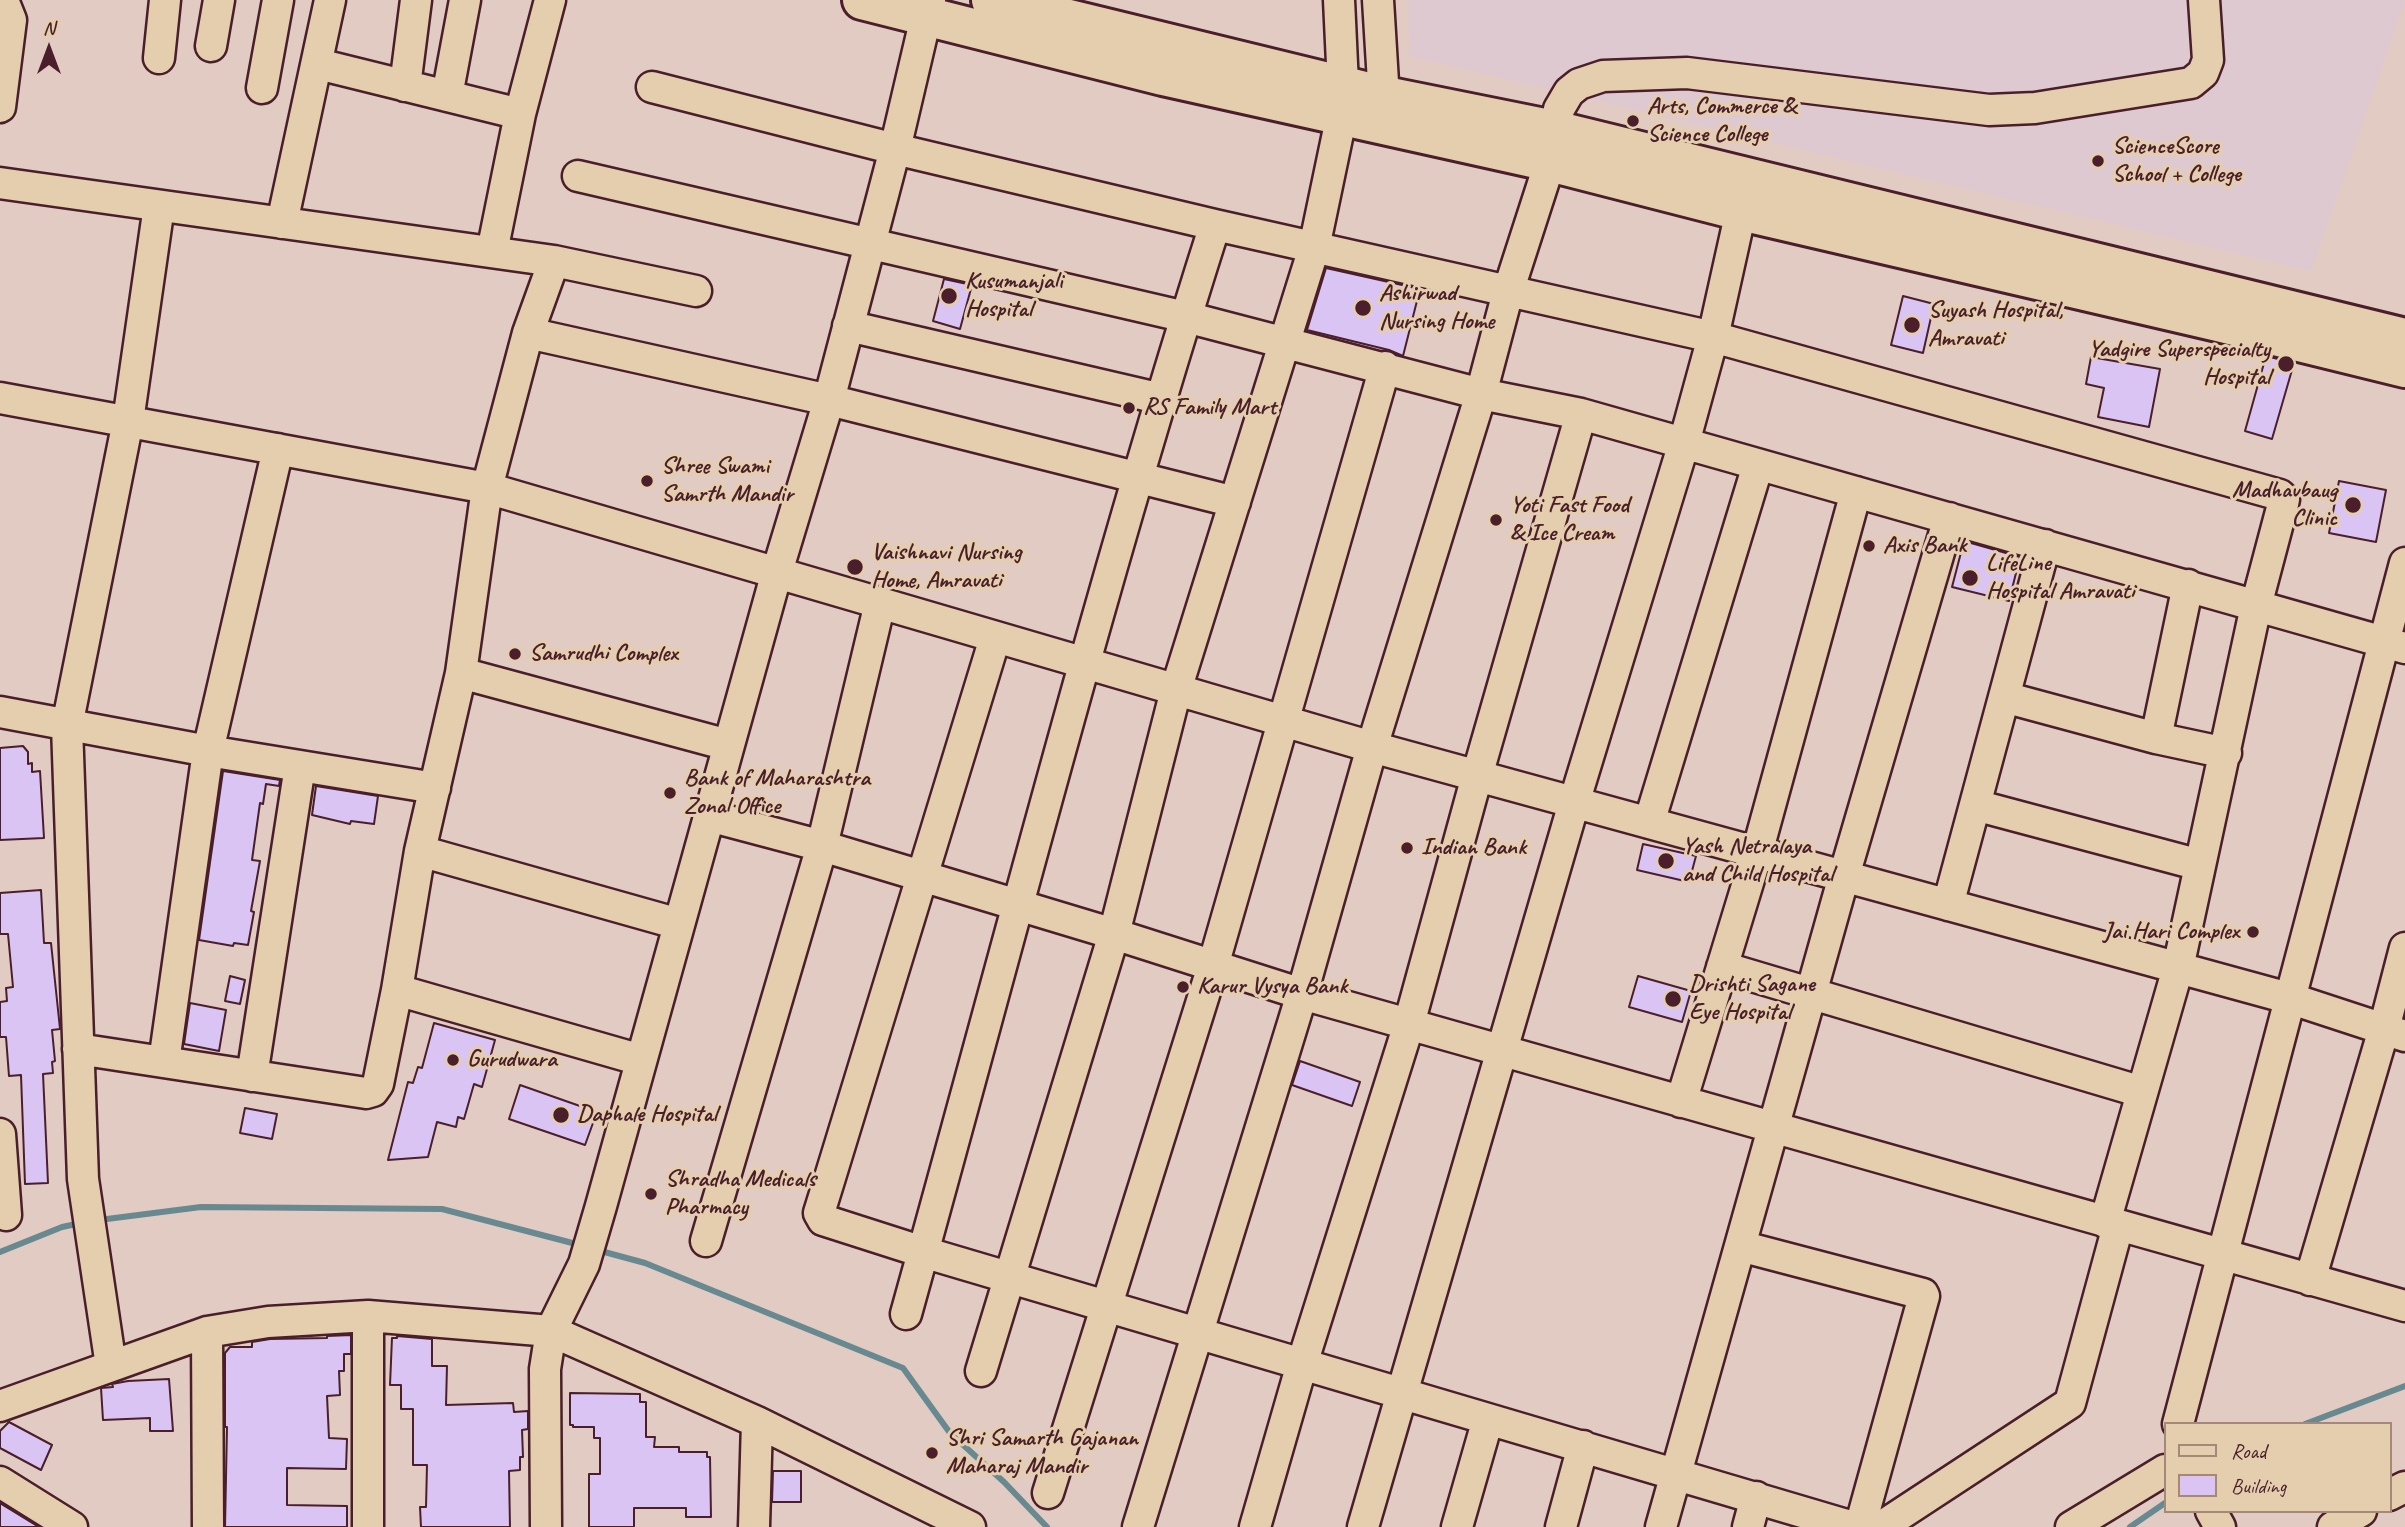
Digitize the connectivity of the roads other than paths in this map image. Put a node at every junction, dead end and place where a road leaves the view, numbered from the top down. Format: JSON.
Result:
{"nodes":[{"id":1,"x":3,"y":0,"type":"edge"},
{"id":2,"x":165,"y":0,"type":"edge"},
{"id":3,"x":219,"y":0,"type":"edge"},
{"id":4,"x":278,"y":0,"type":"edge"},
{"id":5,"x":330,"y":0,"type":"edge"},
{"id":6,"x":416,"y":0,"type":"edge"},
{"id":7,"x":465,"y":0,"type":"edge"},
{"id":8,"x":550,"y":0,"type":"edge"},
{"id":9,"x":862,"y":0,"type":"edge"},
{"id":10,"x":991,"y":0,"type":"edge"},
{"id":11,"x":1339,"y":0,"type":"edge"},
{"id":12,"x":1378,"y":0,"type":"edge"},
{"id":13,"x":2204,"y":0,"type":"edge"},
{"id":14,"x":928,"y":8,"type":"edge"},
{"id":15,"x":211,"y":46,"type":"dead end"},
{"id":16,"x":159,"y":58,"type":"dead end"},
{"id":17,"x":317,"y":64,"type":"junction"},
{"id":18,"x":405,"y":86,"type":"junction"},
{"id":19,"x":652,"y":87,"type":"dead end"},
{"id":20,"x":262,"y":88,"type":"dead end"},
{"id":21,"x":447,"y":96,"type":"junction"},
{"id":22,"x":1342,"y":99,"type":"junction"},
{"id":23,"x":0,"y":107,"type":"edge"},
{"id":24,"x":1385,"y":110,"type":"junction"},
{"id":25,"x":520,"y":114,"type":"junction"},
{"id":26,"x":1552,"y":146,"type":"junction"},
{"id":27,"x":895,"y":149,"type":"junction"},
{"id":28,"x":578,"y":176,"type":"dead end"},
{"id":29,"x":0,"y":183,"type":"edge"},
{"id":30,"x":159,"y":206,"type":"junction"},
{"id":31,"x":1741,"y":211,"type":"junction"},
{"id":32,"x":282,"y":223,"type":"junction"},
{"id":33,"x":1215,"y":225,"type":"junction"},
{"id":34,"x":868,"y":244,"type":"junction"},
{"id":35,"x":1314,"y":248,"type":"junction"},
{"id":36,"x":492,"y":252,"type":"junction"},
{"id":37,"x":554,"y":261,"type":"junction"},
{"id":38,"x":696,"y":291,"type":"dead end"},
{"id":39,"x":1508,"y":292,"type":"junction"},
{"id":40,"x":1186,"y":317,"type":"junction"},
{"id":41,"x":848,"y":326,"type":"junction"},
{"id":42,"x":528,"y":333,"type":"junction"},
{"id":43,"x":1713,"y":337,"type":"junction"},
{"id":44,"x":2405,"y":338,"type":"edge"},
{"id":45,"x":1285,"y":341,"type":"junction"},
{"id":46,"x":1385,"y":367,"type":"junction"},
{"id":47,"x":2405,"y":368,"type":"edge"},
{"id":48,"x":1481,"y":394,"type":"junction"},
{"id":49,"x":0,"y":398,"type":"edge"},
{"id":50,"x":1162,"y":399,"type":"junction"},
{"id":51,"x":829,"y":400,"type":"junction"},
{"id":52,"x":1581,"y":414,"type":"junction"},
{"id":53,"x":128,"y":421,"type":"junction"},
{"id":54,"x":1684,"y":443,"type":"junction"},
{"id":55,"x":278,"y":449,"type":"junction"},
{"id":56,"x":1758,"y":465,"type":"junction"},
{"id":57,"x":1139,"y":478,"type":"junction"},
{"id":58,"x":487,"y":488,"type":"junction"},
{"id":59,"x":1856,"y":492,"type":"junction"},
{"id":60,"x":1235,"y":502,"type":"junction"},
{"id":61,"x":1949,"y":518,"type":"junction"},
{"id":62,"x":2045,"y":545,"type":"junction"},
{"id":63,"x":2405,"y":563,"type":"edge"},
{"id":64,"x":777,"y":572,"type":"junction"},
{"id":65,"x":2188,"y":586,"type":"junction"},
{"id":66,"x":880,"y":603,"type":"junction"},
{"id":67,"x":2256,"y":606,"type":"junction"},
{"id":68,"x":995,"y":638,"type":"junction"},
{"id":69,"x":2395,"y":644,"type":"edge"},
{"id":70,"x":1086,"y":664,"type":"junction"},
{"id":71,"x":461,"y":673,"type":"junction"},
{"id":72,"x":1176,"y":690,"type":"junction"},
{"id":73,"x":2004,"y":697,"type":"junction"},
{"id":74,"x":0,"y":712,"type":"edge"},
{"id":75,"x":1284,"y":722,"type":"junction"},
{"id":76,"x":67,"y":726,"type":"junction"},
{"id":77,"x":2156,"y":738,"type":"junction"},
{"id":78,"x":728,"y":746,"type":"junction"},
{"id":79,"x":1372,"y":747,"type":"junction"},
{"id":80,"x":208,"y":751,"type":"junction"},
{"id":81,"x":2226,"y":752,"type":"junction"},
{"id":82,"x":300,"y":766,"type":"junction"},
{"id":83,"x":1477,"y":776,"type":"junction"},
{"id":84,"x":435,"y":788,"type":"junction"},
{"id":85,"x":1574,"y":803,"type":"junction"},
{"id":86,"x":1975,"y":805,"type":"junction"},
{"id":87,"x":709,"y":816,"type":"junction"},
{"id":88,"x":1649,"y":823,"type":"junction"},
{"id":89,"x":822,"y":846,"type":"junction"},
{"id":90,"x":421,"y":850,"type":"junction"},
{"id":91,"x":1757,"y":853,"type":"junction"},
{"id":92,"x":2200,"y":865,"type":"junction"},
{"id":93,"x":922,"y":876,"type":"junction"},
{"id":94,"x":1844,"y":876,"type":"junction"},
{"id":95,"x":1017,"y":905,"type":"junction"},
{"id":96,"x":1948,"y":905,"type":"junction"},
{"id":97,"x":679,"y":924,"type":"junction"},
{"id":98,"x":1114,"y":934,"type":"junction"},
{"id":99,"x":2405,"y":948,"type":"edge"},
{"id":100,"x":1213,"y":966,"type":"junction"},
{"id":101,"x":1722,"y":967,"type":"junction"},
{"id":102,"x":2178,"y":968,"type":"junction"},
{"id":103,"x":397,"y":990,"type":"junction"},
{"id":104,"x":1811,"y":993,"type":"junction"},
{"id":105,"x":1302,"y":994,"type":"junction"},
{"id":106,"x":2292,"y":999,"type":"junction"},
{"id":107,"x":1409,"y":1024,"type":"junction"},
{"id":108,"x":2395,"y":1032,"type":"edge"},
{"id":109,"x":78,"y":1049,"type":"junction"},
{"id":110,"x":1502,"y":1051,"type":"junction"},
{"id":111,"x":641,"y":1060,"type":"junction"},
{"id":112,"x":164,"y":1062,"type":"junction"},
{"id":113,"x":252,"y":1076,"type":"junction"},
{"id":114,"x":2142,"y":1092,"type":"junction"},
{"id":115,"x":1681,"y":1102,"type":"junction"},
{"id":116,"x":1773,"y":1128,"type":"junction"},
{"id":117,"x":0,"y":1134,"type":"edge"},
{"id":118,"x":6,"y":1215,"type":"dead end"},
{"id":119,"x":2111,"y":1224,"type":"junction"},
{"id":120,"x":706,"y":1241,"type":"dead end"},
{"id":121,"x":1740,"y":1246,"type":"junction"},
{"id":122,"x":923,"y":1252,"type":"junction"},
{"id":123,"x":2223,"y":1256,"type":"junction"},
{"id":124,"x":1009,"y":1277,"type":"junction"},
{"id":125,"x":2310,"y":1280,"type":"junction"},
{"id":126,"x":1107,"y":1306,"type":"junction"},
{"id":127,"x":2405,"y":1306,"type":"edge"},
{"id":128,"x":906,"y":1314,"type":"dead end"},
{"id":129,"x":368,"y":1317,"type":"junction"},
{"id":130,"x":551,"y":1331,"type":"junction"},
{"id":131,"x":206,"y":1332,"type":"junction"},
{"id":132,"x":1198,"y":1334,"type":"junction"},
{"id":133,"x":1302,"y":1364,"type":"junction"},
{"id":134,"x":111,"y":1366,"type":"junction"},
{"id":135,"x":981,"y":1371,"type":"dead end"},
{"id":136,"x":1402,"y":1393,"type":"junction"},
{"id":137,"x":0,"y":1406,"type":"edge"},
{"id":138,"x":1488,"y":1419,"type":"junction"},
{"id":139,"x":757,"y":1422,"type":"junction"},
{"id":140,"x":2179,"y":1422,"type":"edge"},
{"id":141,"x":1583,"y":1446,"type":"junction"},
{"id":142,"x":2164,"y":1471,"type":"edge"},
{"id":143,"x":1677,"y":1474,"type":"junction"},
{"id":144,"x":0,"y":1482,"type":"edge"},
{"id":145,"x":1048,"y":1493,"type":"dead end"},
{"id":146,"x":1756,"y":1497,"type":"junction"},
{"id":147,"x":2358,"y":1513,"type":"edge"},
{"id":148,"x":919,"y":1514,"type":"edge"},
{"id":149,"x":72,"y":1527,"type":"edge"},
{"id":150,"x":208,"y":1527,"type":"edge"},
{"id":151,"x":368,"y":1527,"type":"edge"},
{"id":152,"x":546,"y":1527,"type":"edge"},
{"id":153,"x":754,"y":1527,"type":"edge"},
{"id":154,"x":970,"y":1527,"type":"edge"},
{"id":155,"x":1138,"y":1527,"type":"edge"},
{"id":156,"x":1255,"y":1527,"type":"edge"},
{"id":157,"x":1363,"y":1527,"type":"edge"},
{"id":158,"x":1457,"y":1527,"type":"edge"},
{"id":159,"x":1561,"y":1527,"type":"edge"},
{"id":160,"x":1661,"y":1527,"type":"edge"},
{"id":161,"x":1748,"y":1527,"type":"edge"},
{"id":162,"x":1853,"y":1527,"type":"edge"},
{"id":163,"x":1860,"y":1527,"type":"edge"},
{"id":164,"x":1881,"y":1527,"type":"edge"},
{"id":165,"x":2071,"y":1527,"type":"edge"},
{"id":166,"x":2333,"y":1527,"type":"edge"}],
"edges":[{"from":1,"to":23,"type":"street"},
{"from":2,"to":16,"type":"street"},
{"from":3,"to":15,"type":"street"},
{"from":4,"to":20,"type":"street"},
{"from":5,"to":17,"type":"street"},
{"from":6,"to":18,"type":"street"},
{"from":7,"to":21,"type":"street"},
{"from":8,"to":25,"type":"street"},
{"from":9,"to":14,"type":"main road"},
{"from":10,"to":22,"type":"main road"},
{"from":11,"to":22,"type":"street"},
{"from":12,"to":24,"type":"street"},
{"from":13,"to":26,"type":"street"},
{"from":14,"to":22,"type":"main road"},
{"from":14,"to":27,"type":"street"},
{"from":17,"to":18,"type":"street"},
{"from":17,"to":32,"type":"street"},
{"from":18,"to":21,"type":"street"},
{"from":19,"to":27,"type":"street"},
{"from":21,"to":25,"type":"street"},
{"from":22,"to":24,"type":"main road"},
{"from":22,"to":35,"type":"street"},
{"from":24,"to":26,"type":"main road"},
{"from":25,"to":36,"type":"street"},
{"from":26,"to":31,"type":"main road"},
{"from":26,"to":39,"type":"street"},
{"from":26,"to":44,"type":"main road"},
{"from":27,"to":33,"type":"street"},
{"from":27,"to":34,"type":"street"},
{"from":28,"to":34,"type":"street"},
{"from":29,"to":30,"type":"street"},
{"from":30,"to":32,"type":"street"},
{"from":30,"to":53,"type":"street"},
{"from":31,"to":43,"type":"street"},
{"from":31,"to":47,"type":"main road"},
{"from":32,"to":36,"type":"street"},
{"from":33,"to":35,"type":"street"},
{"from":33,"to":40,"type":"street"},
{"from":34,"to":40,"type":"street"},
{"from":34,"to":41,"type":"street"},
{"from":35,"to":39,"type":"street"},
{"from":35,"to":45,"type":"street"},
{"from":36,"to":37,"type":"street"},
{"from":37,"to":38,"type":"street"},
{"from":37,"to":42,"type":"street"},
{"from":39,"to":43,"type":"street"},
{"from":39,"to":48,"type":"street"},
{"from":40,"to":45,"type":"street"},
{"from":40,"to":50,"type":"street"},
{"from":41,"to":50,"type":"street"},
{"from":41,"to":51,"type":"street"},
{"from":42,"to":51,"type":"street"},
{"from":42,"to":58,"type":"street"},
{"from":43,"to":54,"type":"street"},
{"from":43,"to":67,"type":"street"},
{"from":45,"to":46,"type":"street"},
{"from":45,"to":60,"type":"street"},
{"from":46,"to":48,"type":"street"},
{"from":46,"to":75,"type":"street"},
{"from":48,"to":52,"type":"street"},
{"from":48,"to":79,"type":"street"},
{"from":49,"to":53,"type":"street"},
{"from":50,"to":57,"type":"street"},
{"from":51,"to":57,"type":"street"},
{"from":51,"to":64,"type":"street"},
{"from":52,"to":54,"type":"street"},
{"from":52,"to":83,"type":"street"},
{"from":53,"to":55,"type":"street"},
{"from":53,"to":76,"type":"street"},
{"from":54,"to":56,"type":"street"},
{"from":54,"to":85,"type":"street"},
{"from":55,"to":58,"type":"street"},
{"from":55,"to":80,"type":"street"},
{"from":56,"to":59,"type":"street"},
{"from":56,"to":88,"type":"street"},
{"from":57,"to":60,"type":"street"},
{"from":57,"to":70,"type":"street"},
{"from":58,"to":64,"type":"street"},
{"from":58,"to":71,"type":"street"},
{"from":59,"to":61,"type":"street"},
{"from":59,"to":91,"type":"street"},
{"from":60,"to":72,"type":"street"},
{"from":61,"to":62,"type":"street"},
{"from":61,"to":94,"type":"street"},
{"from":62,"to":65,"type":"street"},
{"from":62,"to":73,"type":"street"},
{"from":63,"to":69,"type":"street"},
{"from":64,"to":66,"type":"street"},
{"from":64,"to":78,"type":"street"},
{"from":65,"to":67,"type":"street"},
{"from":65,"to":77,"type":"street"},
{"from":66,"to":68,"type":"street"},
{"from":66,"to":89,"type":"street"},
{"from":67,"to":69,"type":"street"},
{"from":67,"to":81,"type":"street"},
{"from":68,"to":70,"type":"street"},
{"from":68,"to":93,"type":"street"},
{"from":69,"to":106,"type":"street"},
{"from":70,"to":72,"type":"street"},
{"from":70,"to":95,"type":"street"},
{"from":71,"to":78,"type":"street"},
{"from":71,"to":84,"type":"street"},
{"from":72,"to":75,"type":"street"},
{"from":72,"to":98,"type":"street"},
{"from":73,"to":77,"type":"street"},
{"from":73,"to":86,"type":"street"},
{"from":74,"to":76,"type":"street"},
{"from":75,"to":79,"type":"street"},
{"from":75,"to":100,"type":"street"},
{"from":76,"to":80,"type":"street"},
{"from":76,"to":109,"type":"street"},
{"from":77,"to":81,"type":"street"},
{"from":78,"to":87,"type":"street"},
{"from":79,"to":83,"type":"street"},
{"from":79,"to":105,"type":"street"},
{"from":80,"to":82,"type":"street"},
{"from":80,"to":112,"type":"street"},
{"from":81,"to":92,"type":"street"},
{"from":82,"to":84,"type":"street"},
{"from":82,"to":113,"type":"street"},
{"from":83,"to":85,"type":"street"},
{"from":83,"to":107,"type":"street"},
{"from":84,"to":90,"type":"street"},
{"from":85,"to":88,"type":"street"},
{"from":85,"to":110,"type":"street"},
{"from":86,"to":92,"type":"street"},
{"from":86,"to":96,"type":"street"},
{"from":87,"to":89,"type":"street"},
{"from":87,"to":97,"type":"street"},
{"from":88,"to":91,"type":"street"},
{"from":89,"to":93,"type":"street"},
{"from":89,"to":120,"type":"street"},
{"from":90,"to":97,"type":"street"},
{"from":90,"to":103,"type":"street"},
{"from":91,"to":94,"type":"street"},
{"from":91,"to":101,"type":"street"},
{"from":92,"to":102,"type":"street"},
{"from":93,"to":95,"type":"street"},
{"from":93,"to":122,"type":"street"},
{"from":94,"to":96,"type":"street"},
{"from":94,"to":104,"type":"street"},
{"from":95,"to":98,"type":"street"},
{"from":95,"to":122,"type":"street"},
{"from":96,"to":102,"type":"street"},
{"from":97,"to":111,"type":"street"},
{"from":98,"to":100,"type":"street"},
{"from":98,"to":124,"type":"street"},
{"from":99,"to":108,"type":"street"},
{"from":100,"to":105,"type":"street"},
{"from":100,"to":126,"type":"street"},
{"from":101,"to":104,"type":"street"},
{"from":101,"to":115,"type":"street"},
{"from":102,"to":106,"type":"street"},
{"from":102,"to":114,"type":"street"},
{"from":103,"to":111,"type":"street"},
{"from":103,"to":113,"type":"street"},
{"from":104,"to":114,"type":"street"},
{"from":104,"to":116,"type":"street"},
{"from":105,"to":107,"type":"street"},
{"from":105,"to":132,"type":"street"},
{"from":106,"to":108,"type":"street"},
{"from":106,"to":123,"type":"street"},
{"from":107,"to":110,"type":"street"},
{"from":107,"to":133,"type":"street"},
{"from":108,"to":125,"type":"street"},
{"from":109,"to":112,"type":"street"},
{"from":109,"to":134,"type":"street"},
{"from":110,"to":115,"type":"street"},
{"from":110,"to":136,"type":"street"},
{"from":111,"to":130,"type":"street"},
{"from":112,"to":113,"type":"street"},
{"from":114,"to":119,"type":"street"},
{"from":115,"to":116,"type":"street"},
{"from":116,"to":119,"type":"street"},
{"from":116,"to":121,"type":"street"},
{"from":117,"to":118,"type":"street"},
{"from":119,"to":123,"type":"street"},
{"from":119,"to":164,"type":"street"},
{"from":121,"to":143,"type":"street"},
{"from":121,"to":163,"type":"street"},
{"from":122,"to":124,"type":"street"},
{"from":122,"to":128,"type":"street"},
{"from":123,"to":125,"type":"street"},
{"from":123,"to":140,"type":"street"},
{"from":124,"to":126,"type":"street"},
{"from":124,"to":135,"type":"street"},
{"from":125,"to":127,"type":"street"},
{"from":126,"to":132,"type":"street"},
{"from":126,"to":145,"type":"street"},
{"from":129,"to":130,"type":"street"},
{"from":129,"to":131,"type":"street"},
{"from":129,"to":151,"type":"street"},
{"from":130,"to":139,"type":"street"},
{"from":130,"to":152,"type":"street"},
{"from":131,"to":134,"type":"street"},
{"from":131,"to":150,"type":"street"},
{"from":132,"to":133,"type":"street"},
{"from":132,"to":155,"type":"street"},
{"from":133,"to":136,"type":"street"},
{"from":133,"to":156,"type":"street"},
{"from":134,"to":137,"type":"street"},
{"from":136,"to":138,"type":"street"},
{"from":136,"to":157,"type":"street"},
{"from":138,"to":141,"type":"street"},
{"from":138,"to":158,"type":"street"},
{"from":139,"to":148,"type":"street"},
{"from":139,"to":153,"type":"street"},
{"from":141,"to":143,"type":"street"},
{"from":141,"to":159,"type":"street"},
{"from":142,"to":165,"type":"street"},
{"from":143,"to":146,"type":"street"},
{"from":143,"to":160,"type":"street"},
{"from":144,"to":149,"type":"street"},
{"from":146,"to":161,"type":"street"},
{"from":146,"to":162,"type":"street"},
{"from":147,"to":166,"type":"street"},
{"from":148,"to":154,"type":"street"}]}
